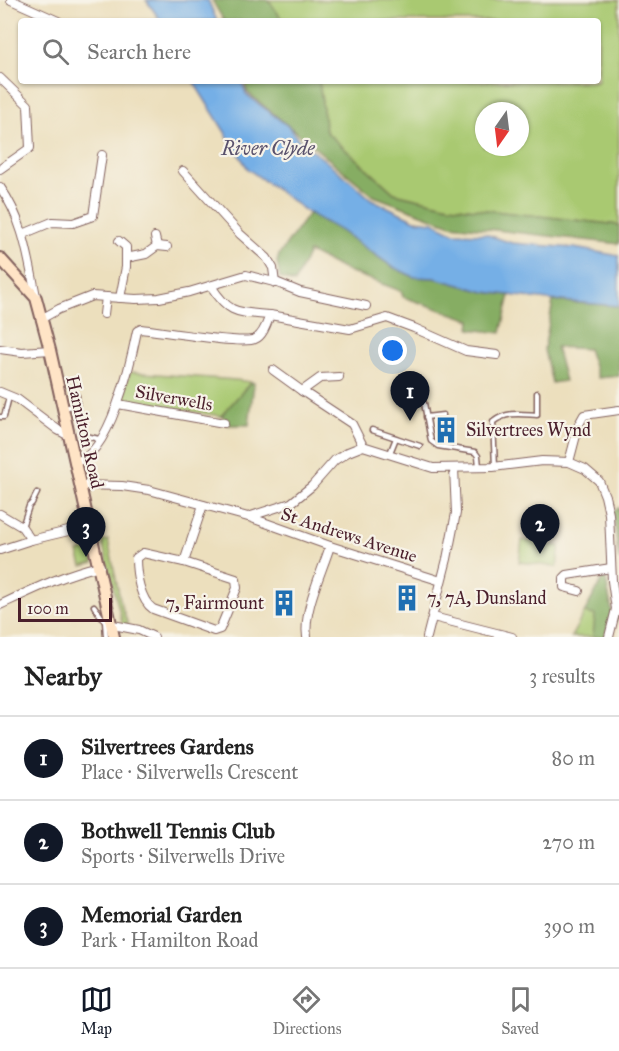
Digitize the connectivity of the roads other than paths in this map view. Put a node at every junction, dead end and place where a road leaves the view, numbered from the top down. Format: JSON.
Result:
{"nodes":[{"id":1,"x":11,"y":0,"type":"edge"},
{"id":2,"x":51,"y":18,"type":"edge"},
{"id":3,"x":0,"y":78,"type":"edge"},
{"id":4,"x":102,"y":155,"type":"dead end"},
{"id":5,"x":0,"y":169,"type":"edge"},
{"id":6,"x":183,"y":171,"type":"dead end"},
{"id":7,"x":0,"y":187,"type":"edge"},
{"id":8,"x":23,"y":234,"type":"junction"},
{"id":9,"x":154,"y":237,"type":"dead end"},
{"id":10,"x":119,"y":241,"type":"dead end"},
{"id":11,"x":157,"y":246,"type":"junction"},
{"id":12,"x":167,"y":247,"type":"dead end"},
{"id":13,"x":0,"y":258,"type":"edge"},
{"id":14,"x":126,"y":258,"type":"junction"},
{"id":15,"x":275,"y":282,"type":"junction"},
{"id":16,"x":211,"y":286,"type":"junction"},
{"id":17,"x":106,"y":297,"type":"junction"},
{"id":18,"x":36,"y":298,"type":"junction"},
{"id":19,"x":120,"y":298,"type":"junction"},
{"id":20,"x":366,"y":306,"type":"dead end"},
{"id":21,"x":104,"y":314,"type":"dead end"},
{"id":22,"x":270,"y":315,"type":"junction"},
{"id":23,"x":41,"y":319,"type":"junction"},
{"id":24,"x":0,"y":349,"type":"edge"},
{"id":25,"x":50,"y":350,"type":"junction"},
{"id":26,"x":497,"y":356,"type":"dead end"},
{"id":27,"x":273,"y":370,"type":"dead end"},
{"id":28,"x":339,"y":377,"type":"dead end"},
{"id":29,"x":0,"y":392,"type":"edge"},
{"id":30,"x":302,"y":392,"type":"junction"},
{"id":31,"x":537,"y":393,"type":"dead end"},
{"id":32,"x":9,"y":396,"type":"junction"},
{"id":33,"x":77,"y":396,"type":"dead end"},
{"id":34,"x":424,"y":403,"type":"dead end"},
{"id":35,"x":118,"y":404,"type":"junction"},
{"id":36,"x":63,"y":408,"type":"junction"},
{"id":37,"x":619,"y":410,"type":"edge"},
{"id":38,"x":443,"y":415,"type":"dead end"},
{"id":39,"x":0,"y":417,"type":"edge"},
{"id":40,"x":426,"y":417,"type":"junction"},
{"id":41,"x":224,"y":423,"type":"dead end"},
{"id":42,"x":372,"y":430,"type":"dead end"},
{"id":43,"x":69,"y":436,"type":"junction"},
{"id":44,"x":86,"y":436,"type":"dead end"},
{"id":45,"x":396,"y":438,"type":"junction"},
{"id":46,"x":100,"y":440,"type":"junction"},
{"id":47,"x":363,"y":446,"type":"junction"},
{"id":48,"x":420,"y":446,"type":"dead end"},
{"id":49,"x":390,"y":453,"type":"junction"},
{"id":50,"x":75,"y":462,"type":"junction"},
{"id":51,"x":569,"y":462,"type":"junction"},
{"id":52,"x":495,"y":466,"type":"junction"},
{"id":53,"x":454,"y":468,"type":"junction"},
{"id":54,"x":479,"y":468,"type":"junction"},
{"id":55,"x":80,"y":485,"type":"junction"},
{"id":56,"x":37,"y":494,"type":"dead end"},
{"id":57,"x":203,"y":505,"type":"junction"},
{"id":58,"x":0,"y":514,"type":"edge"},
{"id":59,"x":248,"y":517,"type":"junction"},
{"id":60,"x":89,"y":526,"type":"junction"},
{"id":61,"x":22,"y":527,"type":"junction"},
{"id":62,"x":31,"y":540,"type":"junction"},
{"id":63,"x":330,"y":546,"type":"junction"},
{"id":64,"x":0,"y":550,"type":"edge"},
{"id":65,"x":184,"y":562,"type":"junction"},
{"id":66,"x":99,"y":566,"type":"junction"},
{"id":67,"x":611,"y":568,"type":"junction"},
{"id":68,"x":441,"y":581,"type":"junction"},
{"id":69,"x":615,"y":584,"type":"edge"},
{"id":70,"x":579,"y":591,"type":"dead end"},
{"id":71,"x":0,"y":605,"type":"edge"},
{"id":72,"x":94,"y":606,"type":"dead end"},
{"id":73,"x":618,"y":608,"type":"edge"},
{"id":74,"x":432,"y":617,"type":"junction"},
{"id":75,"x":114,"y":631,"type":"edge"},
{"id":76,"x":106,"y":637,"type":"edge"},
{"id":77,"x":154,"y":637,"type":"edge"},
{"id":78,"x":307,"y":637,"type":"edge"},
{"id":79,"x":428,"y":637,"type":"edge"},
{"id":80,"x":512,"y":637,"type":"edge"},
{"id":81,"x":609,"y":637,"type":"edge"}],
"edges":[{"from":1,"to":2,"type":"street"},
{"from":3,"to":5,"type":"street"},
{"from":4,"to":8,"type":"street"},
{"from":6,"to":15,"type":"street"},
{"from":7,"to":8,"type":"street"},
{"from":8,"to":18,"type":"street"},
{"from":9,"to":11,"type":"street"},
{"from":10,"to":14,"type":"street"},
{"from":11,"to":12,"type":"street"},
{"from":11,"to":14,"type":"street"},
{"from":13,"to":18,"type":"main road","name":"Hamilton Road"},
{"from":14,"to":19,"type":"street"},
{"from":15,"to":16,"type":"street"},
{"from":15,"to":20,"type":"street"},
{"from":16,"to":19,"type":"street"},
{"from":16,"to":22,"type":"street"},
{"from":17,"to":19,"type":"street"},
{"from":17,"to":21,"type":"street"},
{"from":17,"to":23,"type":"street"},
{"from":18,"to":23,"type":"main road","name":"Hamilton Road"},
{"from":22,"to":26,"type":"street"},
{"from":22,"to":35,"type":"street"},
{"from":23,"to":25,"type":"main road","name":"Hamilton Road"},
{"from":24,"to":25,"type":"street"},
{"from":25,"to":36,"type":"main road","name":"Hamilton Road"},
{"from":27,"to":30,"type":"street"},
{"from":28,"to":30,"type":"street"},
{"from":29,"to":32,"type":"street"},
{"from":30,"to":47,"type":"street"},
{"from":31,"to":52,"type":"lane"},
{"from":32,"to":39,"type":"lane"},
{"from":32,"to":43,"type":"street"},
{"from":33,"to":36,"type":"lane"},
{"from":34,"to":40,"type":"lane"},
{"from":35,"to":41,"type":"street","name":"Silverwells"},
{"from":35,"to":46,"type":"street"},
{"from":36,"to":43,"type":"main road","name":"Hamilton Road"},
{"from":37,"to":51,"type":"street"},
{"from":38,"to":40,"type":"lane"},
{"from":40,"to":54,"type":"lane"},
{"from":42,"to":45,"type":"lane"},
{"from":43,"to":50,"type":"main road","name":"Hamilton Road"},
{"from":44,"to":46,"type":"lane"},
{"from":45,"to":48,"type":"lane"},
{"from":45,"to":49,"type":"lane"},
{"from":46,"to":50,"type":"street"},
{"from":47,"to":49,"type":"street"},
{"from":47,"to":59,"type":"street"},
{"from":49,"to":53,"type":"street"},
{"from":50,"to":55,"type":"main road","name":"Hamilton Road"},
{"from":51,"to":52,"type":"street"},
{"from":51,"to":67,"type":"street"},
{"from":52,"to":54,"type":"street"},
{"from":53,"to":54,"type":"street"},
{"from":53,"to":68,"type":"street"},
{"from":55,"to":57,"type":"street","name":"St Andrews Avenue"},
{"from":55,"to":60,"type":"main road","name":"Hamilton Road"},
{"from":56,"to":61,"type":"lane"},
{"from":57,"to":59,"type":"street","name":"St Andrews Avenue"},
{"from":57,"to":65,"type":"street"},
{"from":58,"to":61,"type":"street"},
{"from":59,"to":63,"type":"street","name":"St Andrews Avenue"},
{"from":60,"to":62,"type":"street"},
{"from":60,"to":66,"type":"main road","name":"Hamilton Road"},
{"from":61,"to":62,"type":"street"},
{"from":62,"to":64,"type":"street"},
{"from":63,"to":68,"type":"street","name":"St Andrews Avenue"},
{"from":63,"to":78,"type":"street"},
{"from":65,"to":65,"type":"street"},
{"from":66,"to":71,"type":"street"},
{"from":66,"to":75,"type":"main road","name":"Hamilton Road"},
{"from":67,"to":69,"type":"street"},
{"from":67,"to":70,"type":"street"},
{"from":68,"to":74,"type":"street"},
{"from":69,"to":73,"type":"street"},
{"from":72,"to":76,"type":"lane"},
{"from":73,"to":81,"type":"street"},
{"from":74,"to":79,"type":"street"},
{"from":74,"to":80,"type":"street"},
{"from":75,"to":77,"type":"street"}]}
